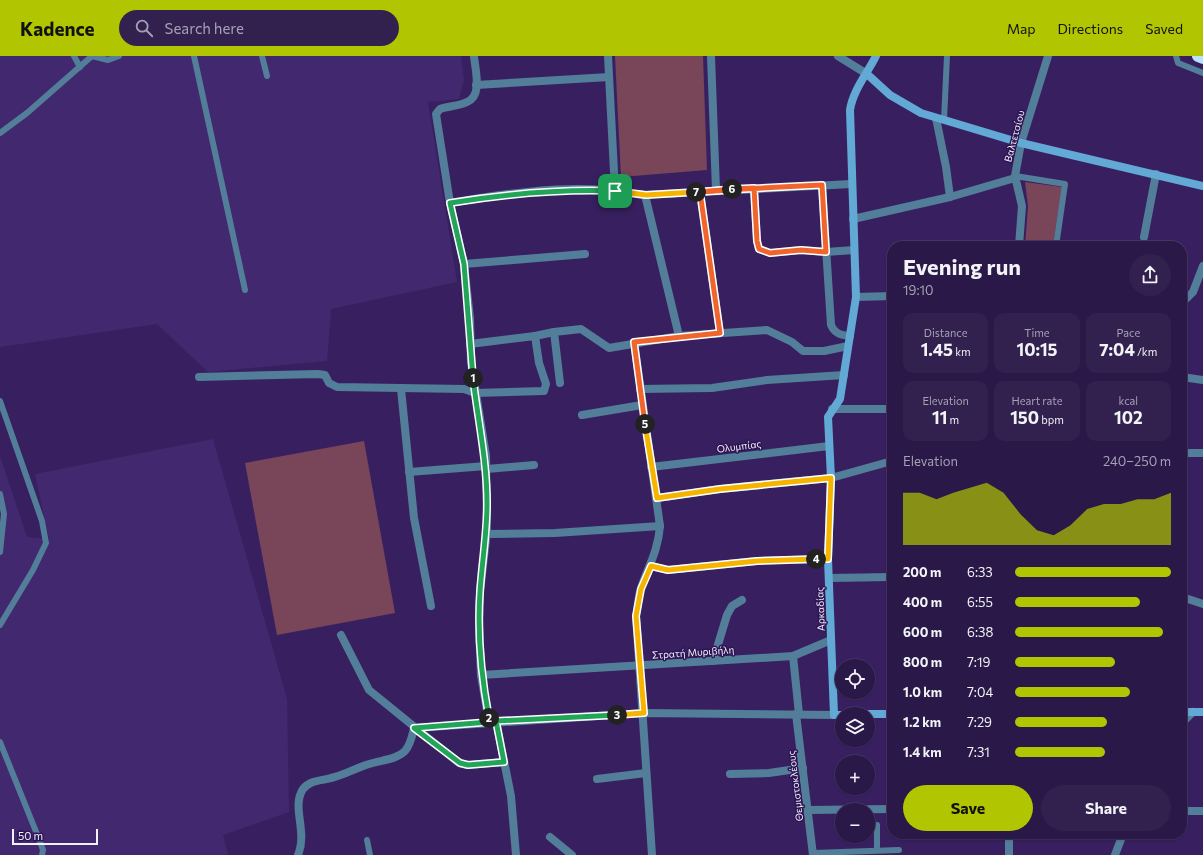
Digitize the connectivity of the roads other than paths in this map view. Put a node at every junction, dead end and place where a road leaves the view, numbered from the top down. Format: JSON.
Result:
{"nodes":[{"id":1,"x":74,"y":56,"type":"edge"},
{"id":2,"x":92,"y":56,"type":"edge"},
{"id":3,"x":119,"y":56,"type":"edge"},
{"id":4,"x":194,"y":56,"type":"edge"},
{"id":5,"x":262,"y":56,"type":"edge"},
{"id":6,"x":474,"y":56,"type":"edge"},
{"id":7,"x":608,"y":56,"type":"edge"},
{"id":8,"x":711,"y":56,"type":"edge"},
{"id":9,"x":838,"y":56,"type":"edge"},
{"id":10,"x":876,"y":56,"type":"edge"},
{"id":11,"x":947,"y":56,"type":"edge"},
{"id":12,"x":1048,"y":56,"type":"edge"},
{"id":13,"x":1176,"y":56,"type":"edge"},
{"id":14,"x":1198,"y":56,"type":"edge"},
{"id":15,"x":1203,"y":58,"type":"edge"},
{"id":16,"x":80,"y":67,"type":"junction"},
{"id":17,"x":1203,"y":73,"type":"edge"},
{"id":18,"x":867,"y":74,"type":"junction"},
{"id":19,"x":267,"y":76,"type":"dead end"},
{"id":20,"x":609,"y":77,"type":"junction"},
{"id":21,"x":476,"y":85,"type":"junction"},
{"id":22,"x":940,"y":119,"type":"junction"},
{"id":23,"x":0,"y":133,"type":"edge"},
{"id":24,"x":1021,"y":143,"type":"junction"},
{"id":25,"x":1156,"y":174,"type":"junction"},
{"id":26,"x":1015,"y":177,"type":"junction"},
{"id":27,"x":851,"y":184,"type":"junction"},
{"id":28,"x":822,"y":185,"type":"junction"},
{"id":29,"x":1203,"y":186,"type":"edge"},
{"id":30,"x":754,"y":188,"type":"junction"},
{"id":31,"x":716,"y":190,"type":"junction"},
{"id":32,"x":615,"y":191,"type":"junction"},
{"id":33,"x":700,"y":192,"type":"junction"},
{"id":34,"x":646,"y":195,"type":"junction"},
{"id":35,"x":950,"y":198,"type":"junction"},
{"id":36,"x":450,"y":203,"type":"junction"},
{"id":37,"x":853,"y":219,"type":"junction"},
{"id":38,"x":1144,"y":237,"type":"dead end"},
{"id":39,"x":1019,"y":241,"type":"edge"},
{"id":40,"x":1057,"y":241,"type":"edge"},
{"id":41,"x":854,"y":250,"type":"junction"},
{"id":42,"x":826,"y":252,"type":"junction"},
{"id":43,"x":585,"y":254,"type":"dead end"},
{"id":44,"x":464,"y":264,"type":"junction"},
{"id":45,"x":1203,"y":266,"type":"edge"},
{"id":46,"x":245,"y":290,"type":"dead end"},
{"id":47,"x":887,"y":296,"type":"edge"},
{"id":48,"x":856,"y":297,"type":"junction"},
{"id":49,"x":1187,"y":298,"type":"edge"},
{"id":50,"x":554,"y":332,"type":"junction"},
{"id":51,"x":720,"y":333,"type":"junction"},
{"id":52,"x":535,"y":336,"type":"junction"},
{"id":53,"x":679,"y":336,"type":"junction"},
{"id":54,"x":850,"y":336,"type":"junction"},
{"id":55,"x":634,"y":342,"type":"junction"},
{"id":56,"x":470,"y":344,"type":"junction"},
{"id":57,"x":848,"y":346,"type":"junction"},
{"id":58,"x":844,"y":375,"type":"junction"},
{"id":59,"x":200,"y":377,"type":"dead end"},
{"id":60,"x":1187,"y":378,"type":"edge"},
{"id":61,"x":1203,"y":380,"type":"edge"},
{"id":62,"x":560,"y":383,"type":"dead end"},
{"id":63,"x":401,"y":388,"type":"junction"},
{"id":64,"x":640,"y":389,"type":"junction"},
{"id":65,"x":475,"y":393,"type":"junction"},
{"id":66,"x":0,"y":400,"type":"edge"},
{"id":67,"x":642,"y":405,"type":"junction"},
{"id":68,"x":832,"y":409,"type":"junction"},
{"id":69,"x":887,"y":409,"type":"edge"},
{"id":70,"x":582,"y":415,"type":"dead end"},
{"id":71,"x":829,"y":446,"type":"junction"},
{"id":72,"x":1187,"y":453,"type":"edge"},
{"id":73,"x":1203,"y":453,"type":"edge"},
{"id":74,"x":887,"y":462,"type":"edge"},
{"id":75,"x":534,"y":465,"type":"dead end"},
{"id":76,"x":651,"y":466,"type":"junction"},
{"id":77,"x":486,"y":467,"type":"junction"},
{"id":78,"x":409,"y":472,"type":"junction"},
{"id":79,"x":831,"y":478,"type":"junction"},
{"id":80,"x":0,"y":494,"type":"edge"},
{"id":81,"x":657,"y":498,"type":"junction"},
{"id":82,"x":660,"y":526,"type":"junction"},
{"id":83,"x":486,"y":534,"type":"junction"},
{"id":84,"x":0,"y":550,"type":"edge"},
{"id":85,"x":828,"y":559,"type":"junction"},
{"id":86,"x":651,"y":566,"type":"junction"},
{"id":87,"x":887,"y":577,"type":"edge"},
{"id":88,"x":829,"y":578,"type":"junction"},
{"id":89,"x":1187,"y":599,"type":"edge"},
{"id":90,"x":742,"y":600,"type":"dead end"},
{"id":91,"x":1203,"y":604,"type":"edge"},
{"id":92,"x":431,"y":606,"type":"dead end"},
{"id":93,"x":0,"y":625,"type":"edge"},
{"id":94,"x":342,"y":635,"type":"dead end"},
{"id":95,"x":831,"y":640,"type":"junction"},
{"id":96,"x":792,"y":656,"type":"junction"},
{"id":97,"x":713,"y":661,"type":"junction"},
{"id":98,"x":639,"y":665,"type":"junction"},
{"id":99,"x":481,"y":675,"type":"junction"},
{"id":100,"x":837,"y":707,"type":"edge"},
{"id":101,"x":1187,"y":712,"type":"edge"},
{"id":102,"x":1193,"y":712,"type":"junction"},
{"id":103,"x":1203,"y":712,"type":"edge"},
{"id":104,"x":644,"y":713,"type":"junction"},
{"id":105,"x":798,"y":714,"type":"junction"},
{"id":106,"x":875,"y":714,"type":"edge"},
{"id":107,"x":887,"y":714,"type":"edge"},
{"id":108,"x":835,"y":715,"type":"edge"},
{"id":109,"x":1187,"y":719,"type":"edge"},
{"id":110,"x":493,"y":722,"type":"junction"},
{"id":111,"x":414,"y":728,"type":"junction"},
{"id":112,"x":0,"y":742,"type":"edge"},
{"id":113,"x":504,"y":762,"type":"junction"},
{"id":114,"x":803,"y":768,"type":"junction"},
{"id":115,"x":646,"y":773,"type":"junction"},
{"id":116,"x":730,"y":774,"type":"dead end"},
{"id":117,"x":597,"y":779,"type":"dead end"},
{"id":118,"x":887,"y":809,"type":"edge"},
{"id":119,"x":808,"y":810,"type":"junction"},
{"id":120,"x":1187,"y":811,"type":"edge"},
{"id":121,"x":1203,"y":811,"type":"edge"},
{"id":122,"x":877,"y":825,"type":"dead end"},
{"id":123,"x":550,"y":837,"type":"dead end"},
{"id":124,"x":1009,"y":839,"type":"edge"},
{"id":125,"x":1121,"y":839,"type":"edge"},
{"id":126,"x":367,"y":840,"type":"dead end"},
{"id":127,"x":877,"y":850,"type":"junction"},
{"id":128,"x":899,"y":850,"type":"dead end"},
{"id":129,"x":813,"y":854,"type":"edge"},
{"id":130,"x":42,"y":855,"type":"edge"},
{"id":131,"x":298,"y":855,"type":"edge"},
{"id":132,"x":370,"y":855,"type":"edge"},
{"id":133,"x":516,"y":855,"type":"edge"},
{"id":134,"x":572,"y":855,"type":"edge"},
{"id":135,"x":652,"y":855,"type":"edge"},
{"id":136,"x":1009,"y":855,"type":"edge"},
{"id":137,"x":1115,"y":855,"type":"edge"}],
"edges":[{"from":1,"to":16,"type":"lane"},
{"from":2,"to":3,"type":"lane"},
{"from":2,"to":16,"type":"lane"},
{"from":4,"to":46,"type":"lane"},
{"from":5,"to":19,"type":"lane"},
{"from":6,"to":21,"type":"street"},
{"from":7,"to":20,"type":"street"},
{"from":8,"to":31,"type":"street"},
{"from":9,"to":18,"type":"street"},
{"from":10,"to":18,"type":"street","name":"Αρκαδίας"},
{"from":11,"to":22,"type":"lane"},
{"from":12,"to":24,"type":"street","name":"Βαλτετσίου"},
{"from":13,"to":17,"type":"lane"},
{"from":14,"to":15,"type":"highway"},
{"from":16,"to":23,"type":"lane"},
{"from":18,"to":22,"type":"street"},
{"from":18,"to":27,"type":"street","name":"Αρκαδίας"},
{"from":20,"to":21,"type":"street"},
{"from":20,"to":32,"type":"street"},
{"from":21,"to":36,"type":"street"},
{"from":22,"to":24,"type":"street"},
{"from":22,"to":35,"type":"street"},
{"from":24,"to":25,"type":"street"},
{"from":24,"to":26,"type":"street","name":"Βαλτετσίου"},
{"from":25,"to":29,"type":"street"},
{"from":25,"to":38,"type":"street"},
{"from":26,"to":35,"type":"street"},
{"from":26,"to":39,"type":"street","name":"Βαλτετσίου"},
{"from":26,"to":40,"type":"lane"},
{"from":27,"to":28,"type":"street"},
{"from":27,"to":37,"type":"street","name":"Αρκαδίας"},
{"from":28,"to":30,"type":"street"},
{"from":28,"to":42,"type":"street"},
{"from":30,"to":31,"type":"street"},
{"from":30,"to":42,"type":"street"},
{"from":31,"to":33,"type":"street"},
{"from":32,"to":34,"type":"street"},
{"from":32,"to":36,"type":"street"},
{"from":33,"to":34,"type":"street"},
{"from":33,"to":51,"type":"street"},
{"from":34,"to":53,"type":"street"},
{"from":35,"to":37,"type":"street"},
{"from":36,"to":44,"type":"street"},
{"from":37,"to":41,"type":"street","name":"Αρκαδίας"},
{"from":41,"to":42,"type":"street"},
{"from":41,"to":48,"type":"street","name":"Αρκαδίας"},
{"from":42,"to":54,"type":"street"},
{"from":43,"to":44,"type":"street"},
{"from":44,"to":56,"type":"street"},
{"from":45,"to":49,"type":"street"},
{"from":47,"to":48,"type":"street"},
{"from":48,"to":54,"type":"street","name":"Αρκαδίας"},
{"from":50,"to":52,"type":"street"},
{"from":50,"to":55,"type":"street"},
{"from":50,"to":62,"type":"street"},
{"from":51,"to":53,"type":"street"},
{"from":51,"to":57,"type":"street"},
{"from":52,"to":56,"type":"street"},
{"from":52,"to":65,"type":"street"},
{"from":53,"to":55,"type":"street"},
{"from":54,"to":57,"type":"street","name":"Αρκαδίας"},
{"from":55,"to":64,"type":"street"},
{"from":56,"to":65,"type":"street"},
{"from":57,"to":58,"type":"street","name":"Αρκαδίας"},
{"from":58,"to":64,"type":"street"},
{"from":58,"to":68,"type":"street","name":"Αρκαδίας"},
{"from":59,"to":63,"type":"street"},
{"from":60,"to":61,"type":"street"},
{"from":63,"to":65,"type":"street"},
{"from":63,"to":78,"type":"street"},
{"from":64,"to":67,"type":"street"},
{"from":65,"to":77,"type":"street"},
{"from":66,"to":93,"type":"lane"},
{"from":67,"to":70,"type":"street"},
{"from":67,"to":76,"type":"street"},
{"from":68,"to":69,"type":"street"},
{"from":68,"to":71,"type":"street","name":"Αρκαδίας"},
{"from":71,"to":76,"type":"street","name":"Ολυμπίας"},
{"from":71,"to":79,"type":"street","name":"Αρκαδίας"},
{"from":72,"to":73,"type":"street"},
{"from":74,"to":79,"type":"street"},
{"from":75,"to":77,"type":"street"},
{"from":76,"to":81,"type":"street"},
{"from":77,"to":78,"type":"street"},
{"from":77,"to":83,"type":"street"},
{"from":78,"to":92,"type":"street"},
{"from":79,"to":81,"type":"street"},
{"from":79,"to":85,"type":"street","name":"Αρκαδίας"},
{"from":80,"to":84,"type":"lane"},
{"from":81,"to":82,"type":"street"},
{"from":82,"to":83,"type":"street"},
{"from":82,"to":86,"type":"street"},
{"from":83,"to":99,"type":"street"},
{"from":85,"to":86,"type":"street"},
{"from":85,"to":88,"type":"street","name":"Αρκαδίας"},
{"from":86,"to":98,"type":"street"},
{"from":87,"to":88,"type":"street"},
{"from":88,"to":95,"type":"street","name":"Αρκαδίας"},
{"from":89,"to":91,"type":"street"},
{"from":90,"to":97,"type":"street"},
{"from":94,"to":111,"type":"street"},
{"from":95,"to":96,"type":"street","name":"Στρατή Μυριβήλη"},
{"from":95,"to":100,"type":"street","name":"Αρκαδίας"},
{"from":96,"to":97,"type":"street","name":"Στρατή Μυριβήλη"},
{"from":96,"to":105,"type":"street","name":"Θεμιστοκλέους"},
{"from":97,"to":98,"type":"street","name":"Στρατή Μυριβήλη"},
{"from":98,"to":99,"type":"street","name":"Στρατή Μυριβήλη"},
{"from":98,"to":104,"type":"street"},
{"from":99,"to":110,"type":"street"},
{"from":101,"to":102,"type":"street"},
{"from":102,"to":103,"type":"street"},
{"from":102,"to":109,"type":"street"},
{"from":104,"to":105,"type":"street"},
{"from":104,"to":110,"type":"street"},
{"from":104,"to":115,"type":"street"},
{"from":105,"to":108,"type":"street"},
{"from":105,"to":114,"type":"street","name":"Θεμιστοκλέους"},
{"from":106,"to":107,"type":"street"},
{"from":110,"to":111,"type":"street"},
{"from":110,"to":113,"type":"street"},
{"from":111,"to":113,"type":"street"},
{"from":111,"to":131,"type":"street"},
{"from":112,"to":130,"type":"lane"},
{"from":113,"to":133,"type":"street"},
{"from":114,"to":116,"type":"street"},
{"from":114,"to":119,"type":"street","name":"Θεμιστοκλέους"},
{"from":115,"to":117,"type":"street"},
{"from":115,"to":135,"type":"street"},
{"from":118,"to":119,"type":"street"},
{"from":119,"to":129,"type":"street","name":"Θεμιστοκλέους"},
{"from":120,"to":121,"type":"street"},
{"from":122,"to":127,"type":"lane"},
{"from":123,"to":134,"type":"street"},
{"from":124,"to":136,"type":"street"},
{"from":125,"to":137,"type":"street"},
{"from":126,"to":132,"type":"lane"},
{"from":127,"to":128,"type":"lane"},
{"from":127,"to":129,"type":"lane"}]}
